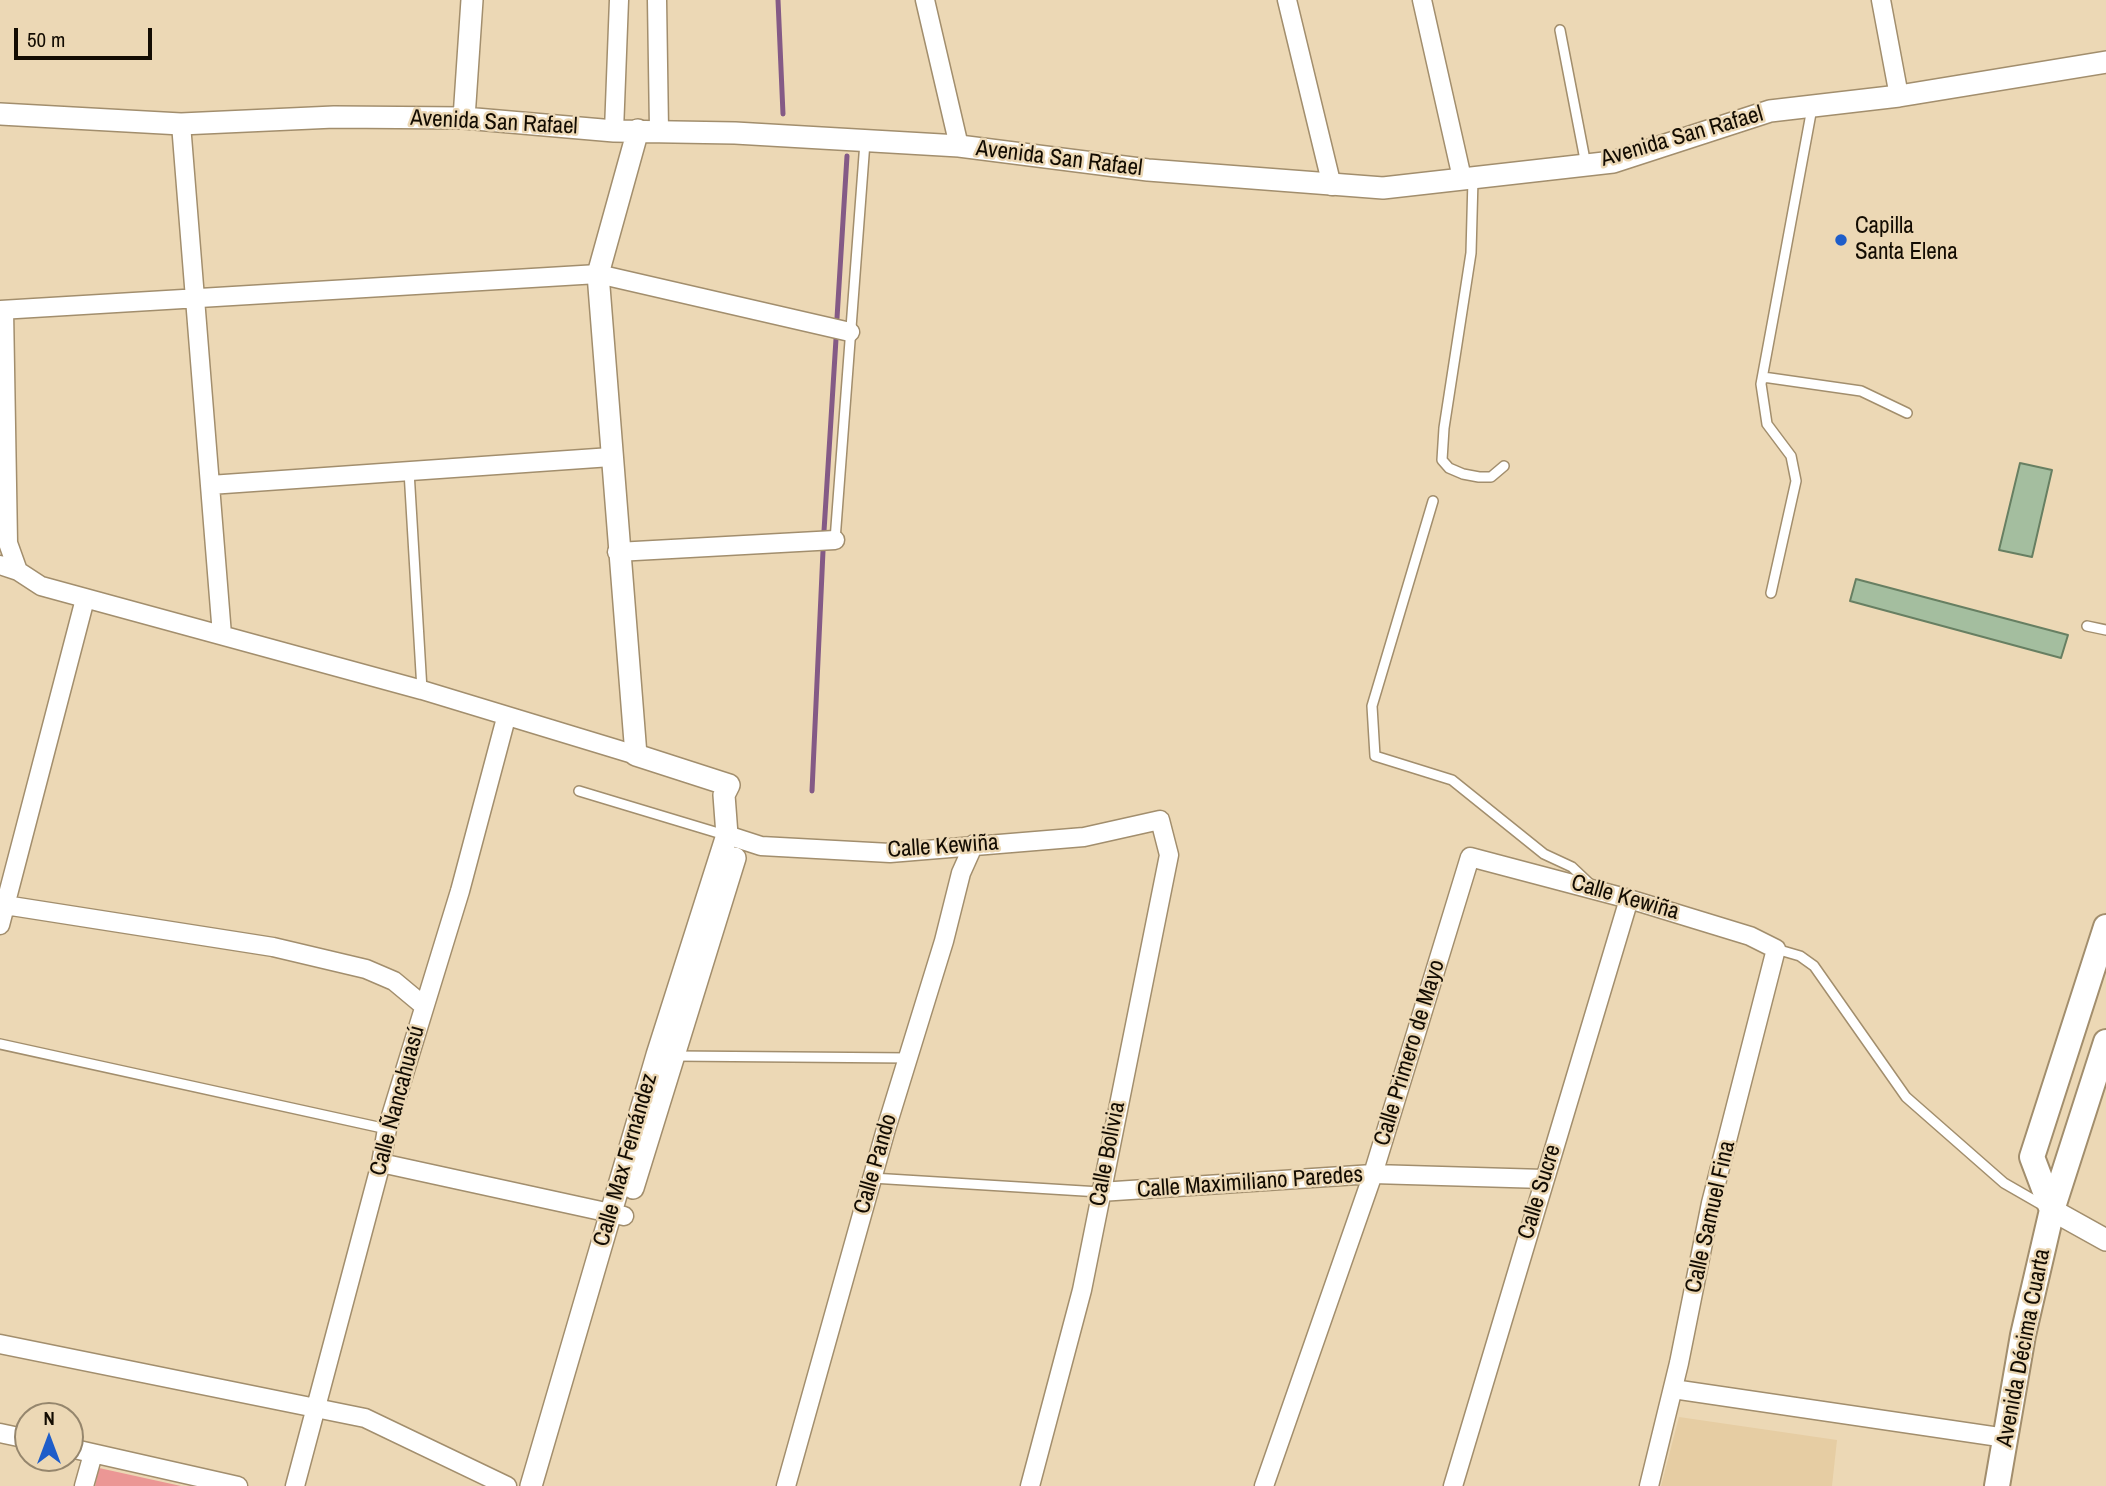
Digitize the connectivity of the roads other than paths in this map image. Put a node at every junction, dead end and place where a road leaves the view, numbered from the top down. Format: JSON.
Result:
{"nodes":[{"id":1,"x":472,"y":0,"type":"edge"},
{"id":2,"x":619,"y":0,"type":"edge"},
{"id":3,"x":657,"y":0,"type":"edge"},
{"id":4,"x":925,"y":0,"type":"edge"},
{"id":5,"x":1287,"y":0,"type":"edge"},
{"id":6,"x":1422,"y":0,"type":"edge"},
{"id":7,"x":1881,"y":0,"type":"edge"},
{"id":8,"x":1560,"y":30,"type":"dead end"},
{"id":9,"x":2106,"y":62,"type":"edge"},
{"id":10,"x":1899,"y":96,"type":"junction"},
{"id":11,"x":1812,"y":106,"type":"junction"},
{"id":12,"x":0,"y":114,"type":"edge"},
{"id":13,"x":464,"y":118,"type":"junction"},
{"id":14,"x":181,"y":124,"type":"junction"},
{"id":15,"x":649,"y":129,"type":"junction"},
{"id":16,"x":614,"y":131,"type":"junction"},
{"id":17,"x":865,"y":140,"type":"junction"},
{"id":18,"x":959,"y":146,"type":"junction"},
{"id":19,"x":1586,"y":165,"type":"junction"},
{"id":20,"x":1468,"y":178,"type":"junction"},
{"id":21,"x":1332,"y":186,"type":"junction"},
{"id":22,"x":598,"y":274,"type":"junction"},
{"id":23,"x":194,"y":297,"type":"junction"},
{"id":24,"x":2,"y":310,"type":"edge"},
{"id":25,"x":850,"y":332,"type":"junction"},
{"id":26,"x":1763,"y":377,"type":"junction"},
{"id":27,"x":1907,"y":412,"type":"dead end"},
{"id":28,"x":611,"y":457,"type":"junction"},
{"id":29,"x":1504,"y":466,"type":"dead end"},
{"id":30,"x":409,"y":471,"type":"junction"},
{"id":31,"x":210,"y":485,"type":"junction"},
{"id":32,"x":1433,"y":501,"type":"dead end"},
{"id":33,"x":835,"y":540,"type":"joint"},
{"id":34,"x":617,"y":552,"type":"junction"},
{"id":35,"x":0,"y":565,"type":"edge"},
{"id":36,"x":18,"y":571,"type":"junction"},
{"id":37,"x":1771,"y":593,"type":"dead end"},
{"id":38,"x":86,"y":599,"type":"junction"},
{"id":39,"x":2087,"y":625,"type":"dead end"},
{"id":40,"x":2106,"y":631,"type":"edge"},
{"id":41,"x":222,"y":635,"type":"junction"},
{"id":42,"x":422,"y":691,"type":"junction"},
{"id":43,"x":506,"y":718,"type":"junction"},
{"id":44,"x":636,"y":755,"type":"junction"},
{"id":45,"x":579,"y":791,"type":"dead end"},
{"id":46,"x":1160,"y":820,"type":"joint"},
{"id":47,"x":733,"y":837,"type":"junction"},
{"id":48,"x":974,"y":844,"type":"junction"},
{"id":49,"x":1470,"y":857,"type":"joint"},
{"id":50,"x":1595,"y":889,"type":"junction"},
{"id":51,"x":4,"y":894,"type":"edge"},
{"id":52,"x":1629,"y":899,"type":"junction"},
{"id":53,"x":0,"y":925,"type":"edge"},
{"id":54,"x":2106,"y":927,"type":"edge"},
{"id":55,"x":1776,"y":949,"type":"junction"},
{"id":56,"x":424,"y":1006,"type":"junction"},
{"id":57,"x":2106,"y":1042,"type":"edge"},
{"id":58,"x":0,"y":1044,"type":"edge"},
{"id":59,"x":666,"y":1056,"type":"junction"},
{"id":60,"x":908,"y":1058,"type":"junction"},
{"id":61,"x":387,"y":1129,"type":"junction"},
{"id":62,"x":381,"y":1163,"type":"junction"},
{"id":63,"x":1373,"y":1174,"type":"junction"},
{"id":64,"x":872,"y":1178,"type":"junction"},
{"id":65,"x":1544,"y":1179,"type":"junction"},
{"id":66,"x":1100,"y":1192,"type":"junction"},
{"id":67,"x":2052,"y":1210,"type":"junction"},
{"id":68,"x":617,"y":1214,"type":"junction"},
{"id":69,"x":2106,"y":1240,"type":"edge"},
{"id":70,"x":0,"y":1344,"type":"edge"},
{"id":71,"x":1673,"y":1389,"type":"junction"},
{"id":72,"x":316,"y":1408,"type":"junction"},
{"id":73,"x":2006,"y":1438,"type":"junction"},
{"id":74,"x":84,"y":1452,"type":"edge"},
{"id":75,"x":93,"y":1454,"type":"junction"},
{"id":76,"x":84,"y":1486,"type":"edge"},
{"id":77,"x":238,"y":1486,"type":"edge"},
{"id":78,"x":295,"y":1486,"type":"edge"},
{"id":79,"x":507,"y":1486,"type":"edge"},
{"id":80,"x":531,"y":1486,"type":"edge"},
{"id":81,"x":545,"y":1486,"type":"edge"},
{"id":82,"x":786,"y":1486,"type":"edge"},
{"id":83,"x":1030,"y":1486,"type":"edge"},
{"id":84,"x":1264,"y":1486,"type":"edge"},
{"id":85,"x":1452,"y":1486,"type":"edge"},
{"id":86,"x":1649,"y":1486,"type":"edge"},
{"id":87,"x":1997,"y":1486,"type":"edge"}],
"edges":[{"from":1,"to":13,"type":"street"},
{"from":2,"to":16,"type":"street"},
{"from":3,"to":15,"type":"street"},
{"from":4,"to":18,"type":"street"},
{"from":5,"to":21,"type":"street"},
{"from":6,"to":20,"type":"street"},
{"from":7,"to":10,"type":"street"},
{"from":8,"to":19,"type":"lane"},
{"from":9,"to":10,"type":"street","name":"Avenida San Rafael"},
{"from":10,"to":11,"type":"street","name":"Avenida San Rafael"},
{"from":11,"to":19,"type":"street","name":"Avenida San Rafael"},
{"from":11,"to":26,"type":"lane"},
{"from":12,"to":14,"type":"street","name":"Avenida San Rafael"},
{"from":13,"to":14,"type":"street","name":"Avenida San Rafael"},
{"from":13,"to":16,"type":"street","name":"Avenida San Rafael"},
{"from":14,"to":23,"type":"street"},
{"from":15,"to":16,"type":"street","name":"Avenida San Rafael"},
{"from":15,"to":17,"type":"street","name":"Avenida San Rafael"},
{"from":15,"to":22,"type":"street"},
{"from":17,"to":18,"type":"street","name":"Avenida San Rafael"},
{"from":17,"to":25,"type":"lane"},
{"from":18,"to":21,"type":"street","name":"Avenida San Rafael"},
{"from":19,"to":20,"type":"street","name":"Avenida San Rafael"},
{"from":20,"to":21,"type":"street","name":"Avenida San Rafael"},
{"from":20,"to":29,"type":"lane"},
{"from":22,"to":23,"type":"street"},
{"from":22,"to":25,"type":"street"},
{"from":22,"to":28,"type":"street"},
{"from":23,"to":24,"type":"street"},
{"from":23,"to":31,"type":"street"},
{"from":24,"to":36,"type":"street"},
{"from":25,"to":33,"type":"lane"},
{"from":26,"to":27,"type":"lane"},
{"from":26,"to":37,"type":"lane"},
{"from":28,"to":30,"type":"street"},
{"from":28,"to":34,"type":"street"},
{"from":30,"to":31,"type":"street"},
{"from":30,"to":42,"type":"lane"},
{"from":31,"to":41,"type":"street"},
{"from":32,"to":50,"type":"lane"},
{"from":33,"to":34,"type":"street"},
{"from":34,"to":44,"type":"street"},
{"from":35,"to":36,"type":"street"},
{"from":36,"to":38,"type":"street"},
{"from":38,"to":41,"type":"street"},
{"from":38,"to":51,"type":"street"},
{"from":39,"to":40,"type":"lane"},
{"from":41,"to":42,"type":"street"},
{"from":42,"to":43,"type":"street"},
{"from":43,"to":44,"type":"street"},
{"from":43,"to":56,"type":"street","name":"Calle Ñancahuasú"},
{"from":44,"to":47,"type":"street"},
{"from":45,"to":47,"type":"lane"},
{"from":46,"to":48,"type":"street","name":"Calle Kewiña"},
{"from":46,"to":66,"type":"street","name":"Calle Bolivia"},
{"from":47,"to":48,"type":"street","name":"Calle Kewiña"},
{"from":47,"to":59,"type":"street","name":"Calle Max Fernández"},
{"from":48,"to":60,"type":"street","name":"Calle Pando"},
{"from":49,"to":50,"type":"street","name":"Calle Kewiña"},
{"from":49,"to":63,"type":"street","name":"Calle Primero de Mayo"},
{"from":50,"to":52,"type":"street","name":"Calle Kewiña"},
{"from":51,"to":53,"type":"street"},
{"from":51,"to":56,"type":"street"},
{"from":52,"to":55,"type":"street","name":"Calle Kewiña"},
{"from":52,"to":65,"type":"street","name":"Calle Sucre"},
{"from":54,"to":67,"type":"main road"},
{"from":55,"to":67,"type":"lane"},
{"from":55,"to":71,"type":"street","name":"Calle Samuel Fina"},
{"from":56,"to":61,"type":"street","name":"Calle Ñancahuasú"},
{"from":57,"to":67,"type":"main road","name":"Avenida Décima Cuarta"},
{"from":58,"to":61,"type":"lane"},
{"from":59,"to":60,"type":"lane"},
{"from":59,"to":68,"type":"street","name":"Calle Max Fernández"},
{"from":60,"to":64,"type":"street","name":"Calle Pando"},
{"from":61,"to":62,"type":"street","name":"Calle Ñancahuasú"},
{"from":62,"to":68,"type":"street"},
{"from":62,"to":72,"type":"street","name":"Calle Ñancahuasú"},
{"from":63,"to":65,"type":"street","name":"Calle Maximiliano Paredes"},
{"from":63,"to":66,"type":"street","name":"Calle Maximiliano Paredes"},
{"from":63,"to":84,"type":"street","name":"Calle Primero de Mayo"},
{"from":64,"to":66,"type":"lane","name":"Calle Maximiliano Paredes"},
{"from":64,"to":82,"type":"street","name":"Calle Pando"},
{"from":65,"to":85,"type":"street","name":"Calle Sucre"},
{"from":66,"to":83,"type":"street","name":"Calle Bolivia"},
{"from":67,"to":69,"type":"street"},
{"from":67,"to":73,"type":"main road","name":"Avenida Décima Cuarta"},
{"from":68,"to":80,"type":"street","name":"Calle Max Fernández"},
{"from":68,"to":81,"type":"street","name":"Calle Max Fernández"},
{"from":70,"to":72,"type":"street"},
{"from":71,"to":73,"type":"street"},
{"from":71,"to":86,"type":"street","name":"Calle Samuel Fina"},
{"from":72,"to":78,"type":"street","name":"Calle Ñancahuasú"},
{"from":72,"to":79,"type":"street"},
{"from":73,"to":87,"type":"main road","name":"Avenida Décima Cuarta"},
{"from":74,"to":75,"type":"street"},
{"from":75,"to":76,"type":"street"},
{"from":75,"to":77,"type":"street"}]}
